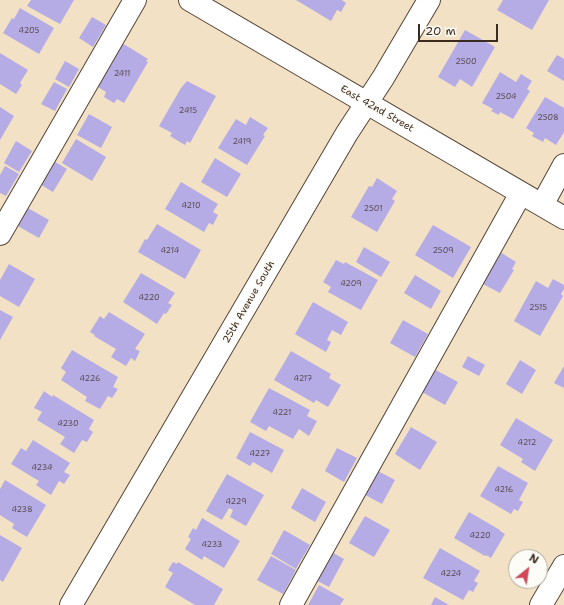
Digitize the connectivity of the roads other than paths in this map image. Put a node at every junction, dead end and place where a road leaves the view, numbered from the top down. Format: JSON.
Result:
{"nodes":[{"id":1,"x":135,"y":0,"type":"edge"},
{"id":2,"x":429,"y":0,"type":"edge"},
{"id":3,"x":197,"y":2,"type":"edge"},
{"id":4,"x":367,"y":103,"type":"junction"},
{"id":5,"x":564,"y":165,"type":"edge"},
{"id":6,"x":521,"y":192,"type":"junction"},
{"id":7,"x":542,"y":205,"type":"junction"},
{"id":8,"x":564,"y":218,"type":"edge"},
{"id":9,"x":0,"y":234,"type":"edge"},
{"id":10,"x":564,"y":566,"type":"edge"},
{"id":11,"x":72,"y":605,"type":"edge"},
{"id":12,"x":291,"y":605,"type":"edge"},
{"id":13,"x":541,"y":605,"type":"edge"}],
"edges":[{"from":1,"to":9,"type":"street"},
{"from":2,"to":4,"type":"street","name":"25th Avenue South"},
{"from":3,"to":4,"type":"street","name":"East 42nd Street"},
{"from":4,"to":6,"type":"street","name":"East 42nd Street"},
{"from":4,"to":11,"type":"street","name":"25th Avenue South"},
{"from":5,"to":7,"type":"street"},
{"from":6,"to":7,"type":"street","name":"East 42nd Street"},
{"from":6,"to":12,"type":"street"},
{"from":7,"to":8,"type":"street","name":"East 42nd Street"},
{"from":10,"to":13,"type":"street"}]}
